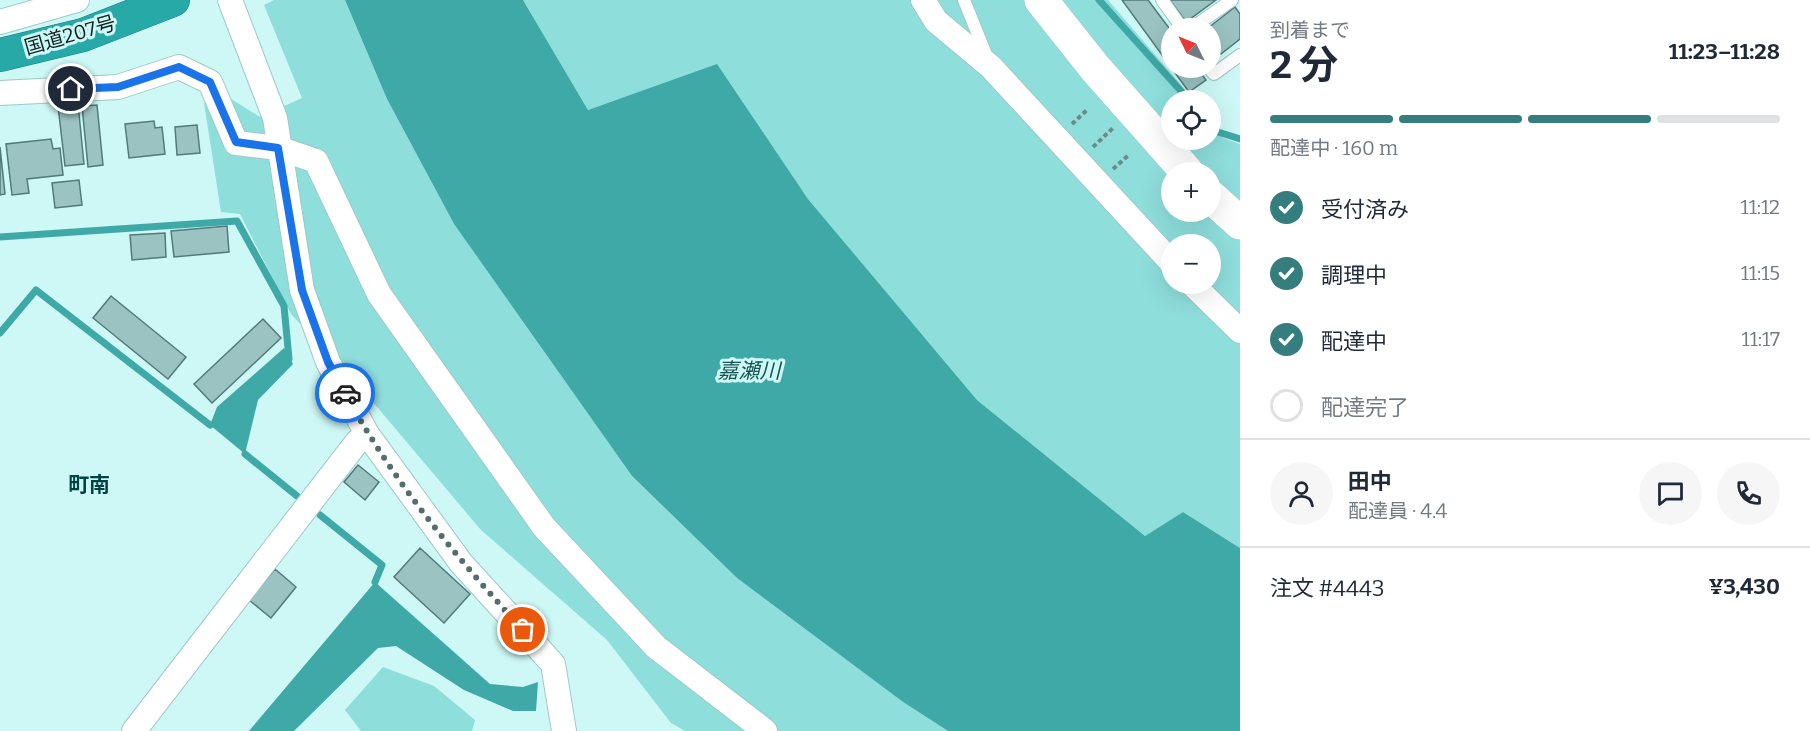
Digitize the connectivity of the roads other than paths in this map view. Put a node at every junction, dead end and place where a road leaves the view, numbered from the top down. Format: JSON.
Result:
{"nodes":[{"id":1,"x":77,"y":0,"type":"edge"},
{"id":2,"x":173,"y":0,"type":"edge"},
{"id":3,"x":230,"y":0,"type":"edge"},
{"id":4,"x":923,"y":0,"type":"edge"},
{"id":5,"x":963,"y":0,"type":"edge"},
{"id":6,"x":1041,"y":0,"type":"edge"},
{"id":7,"x":1162,"y":0,"type":"edge"},
{"id":8,"x":1232,"y":0,"type":"edge"},
{"id":9,"x":1175,"y":18,"type":"edge"},
{"id":10,"x":1206,"y":18,"type":"edge"},
{"id":11,"x":0,"y":21,"type":"edge"},
{"id":12,"x":0,"y":55,"type":"edge"},
{"id":13,"x":1240,"y":56,"type":"edge"},
{"id":14,"x":991,"y":67,"type":"junction"},
{"id":15,"x":1221,"y":69,"type":"edge"},
{"id":16,"x":0,"y":93,"type":"edge"},
{"id":17,"x":278,"y":148,"type":"junction"},
{"id":18,"x":1178,"y":162,"type":"edge"},
{"id":19,"x":1221,"y":206,"type":"edge"},
{"id":20,"x":1240,"y":223,"type":"edge"},
{"id":21,"x":1161,"y":251,"type":"edge"},
{"id":22,"x":1202,"y":294,"type":"edge"},
{"id":23,"x":1240,"y":330,"type":"edge"},
{"id":24,"x":367,"y":434,"type":"junction"},
{"id":25,"x":134,"y":731,"type":"edge"},
{"id":26,"x":564,"y":731,"type":"edge"},
{"id":27,"x":765,"y":731,"type":"edge"}],
"edges":[{"from":1,"to":11,"type":"street"},
{"from":2,"to":12,"type":"highway","name":"国道207号"},
{"from":3,"to":17,"type":"street"},
{"from":4,"to":14,"type":"street"},
{"from":5,"to":14,"type":"lane"},
{"from":6,"to":18,"type":"street"},
{"from":7,"to":9,"type":"lane"},
{"from":8,"to":10,"type":"lane"},
{"from":13,"to":15,"type":"lane"},
{"from":14,"to":21,"type":"street"},
{"from":16,"to":17,"type":"street"},
{"from":17,"to":24,"type":"street"},
{"from":17,"to":27,"type":"street"},
{"from":19,"to":20,"type":"street"},
{"from":22,"to":23,"type":"street"},
{"from":24,"to":25,"type":"street"},
{"from":24,"to":26,"type":"street"}]}
